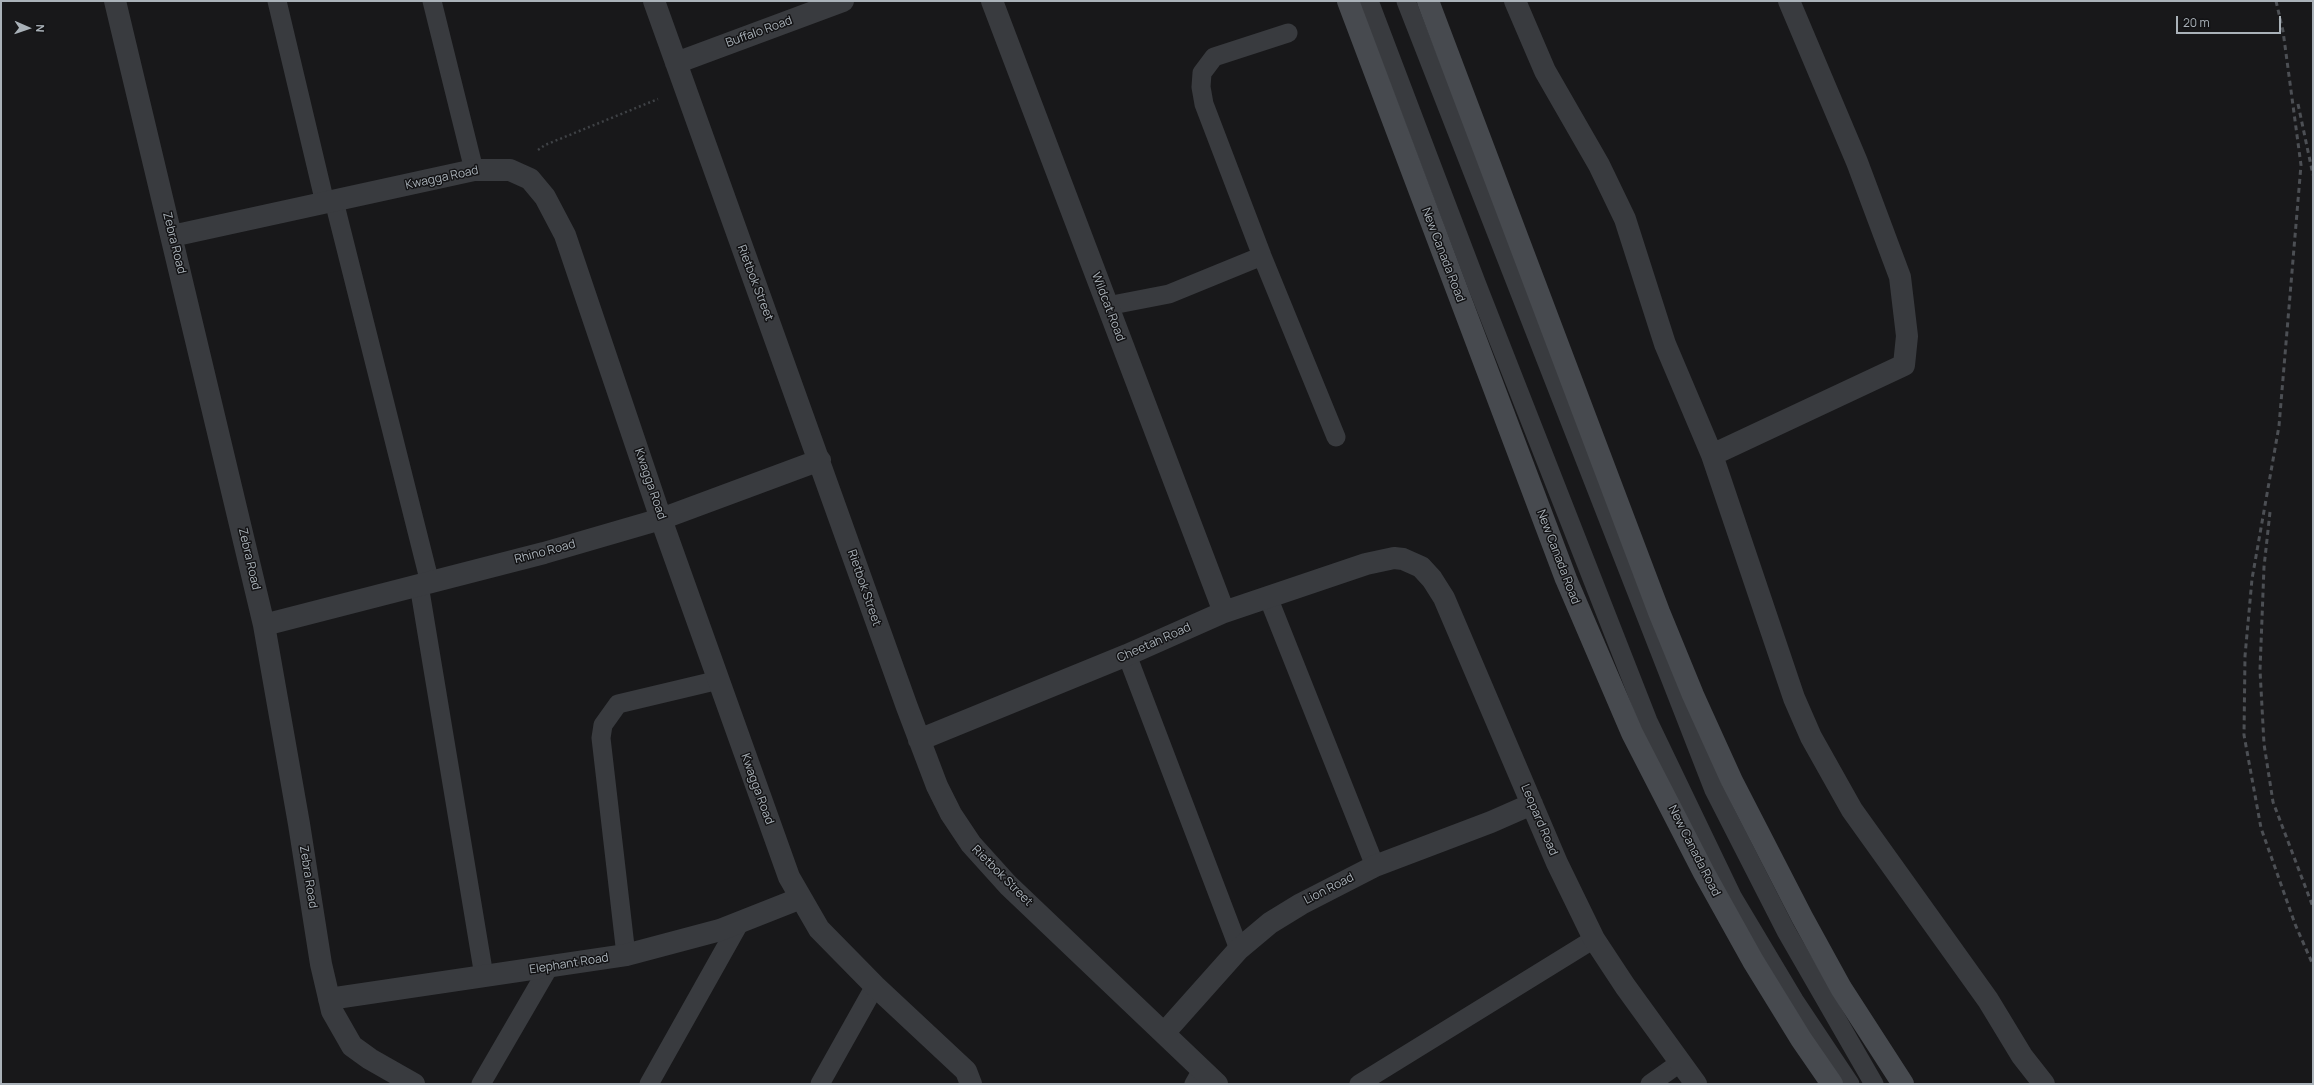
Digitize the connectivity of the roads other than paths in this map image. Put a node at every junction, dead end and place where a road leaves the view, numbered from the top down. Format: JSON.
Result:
{"nodes":[{"id":1,"x":115,"y":1,"type":"edge"},
{"id":2,"x":277,"y":1,"type":"edge"},
{"id":3,"x":432,"y":1,"type":"edge"},
{"id":4,"x":654,"y":1,"type":"edge"},
{"id":5,"x":843,"y":1,"type":"edge"},
{"id":6,"x":992,"y":1,"type":"edge"},
{"id":7,"x":1348,"y":1,"type":"edge"},
{"id":8,"x":1369,"y":1,"type":"edge"},
{"id":9,"x":1406,"y":1,"type":"edge"},
{"id":10,"x":1428,"y":1,"type":"edge"},
{"id":11,"x":1515,"y":1,"type":"edge"},
{"id":12,"x":1789,"y":1,"type":"edge"},
{"id":13,"x":1288,"y":33,"type":"dead end"},
{"id":14,"x":676,"y":63,"type":"junction"},
{"id":15,"x":474,"y":170,"type":"junction"},
{"id":16,"x":330,"y":202,"type":"junction"},
{"id":17,"x":172,"y":236,"type":"junction"},
{"id":18,"x":1262,"y":256,"type":"junction"},
{"id":19,"x":1107,"y":306,"type":"junction"},
{"id":20,"x":1336,"y":437,"type":"dead end"},
{"id":21,"x":1712,"y":455,"type":"junction"},
{"id":22,"x":820,"y":460,"type":"junction"},
{"id":23,"x":661,"y":519,"type":"junction"},
{"id":24,"x":1394,"y":558,"type":"joint"},
{"id":25,"x":425,"y":584,"type":"junction"},
{"id":26,"x":1268,"y":597,"type":"junction"},
{"id":27,"x":1224,"y":612,"type":"junction"},
{"id":28,"x":264,"y":624,"type":"junction"},
{"id":29,"x":1127,"y":655,"type":"junction"},
{"id":30,"x":719,"y":680,"type":"junction"},
{"id":31,"x":919,"y":740,"type":"junction"},
{"id":32,"x":1532,"y":804,"type":"junction"},
{"id":33,"x":1375,"y":866,"type":"junction"},
{"id":34,"x":801,"y":898,"type":"junction"},
{"id":35,"x":740,"y":922,"type":"junction"},
{"id":36,"x":1594,"y":939,"type":"junction"},
{"id":37,"x":1239,"y":949,"type":"junction"},
{"id":38,"x":626,"y":955,"type":"junction"},
{"id":39,"x":549,"y":967,"type":"junction"},
{"id":40,"x":484,"y":976,"type":"junction"},
{"id":41,"x":875,"y":986,"type":"junction"},
{"id":42,"x":329,"y":999,"type":"junction"},
{"id":43,"x":1165,"y":1032,"type":"junction"},
{"id":44,"x":1681,"y":1062,"type":"junction"},
{"id":45,"x":1205,"y":1079,"type":"edge"},
{"id":46,"x":414,"y":1084,"type":"edge"},
{"id":47,"x":481,"y":1084,"type":"edge"},
{"id":48,"x":649,"y":1084,"type":"edge"},
{"id":49,"x":820,"y":1084,"type":"edge"},
{"id":50,"x":971,"y":1084,"type":"edge"},
{"id":51,"x":1359,"y":1084,"type":"edge"},
{"id":52,"x":1650,"y":1084,"type":"edge"},
{"id":53,"x":1696,"y":1084,"type":"edge"},
{"id":54,"x":1832,"y":1084,"type":"edge"},
{"id":55,"x":1850,"y":1084,"type":"edge"},
{"id":56,"x":1874,"y":1084,"type":"edge"},
{"id":57,"x":1903,"y":1084,"type":"edge"},
{"id":58,"x":2044,"y":1084,"type":"edge"}],
"edges":[{"from":1,"to":17,"type":"street","name":"Zebra Road"},
{"from":2,"to":16,"type":"lane"},
{"from":3,"to":15,"type":"lane"},
{"from":4,"to":14,"type":"street","name":"Rietbok Street"},
{"from":5,"to":14,"type":"street","name":"Buffalo Road"},
{"from":6,"to":19,"type":"street","name":"Wildcat Road"},
{"from":7,"to":54,"type":"main road","name":"New Canada Road"},
{"from":8,"to":55,"type":"lane","name":"New Canada Road"},
{"from":9,"to":56,"type":"lane"},
{"from":10,"to":57,"type":"main road"},
{"from":11,"to":21,"type":"street"},
{"from":12,"to":21,"type":"street"},
{"from":13,"to":18,"type":"lane"},
{"from":14,"to":22,"type":"street","name":"Rietbok Street"},
{"from":15,"to":16,"type":"street","name":"Kwagga Road"},
{"from":15,"to":23,"type":"street","name":"Kwagga Road"},
{"from":16,"to":17,"type":"street","name":"Kwagga Road"},
{"from":16,"to":25,"type":"lane"},
{"from":17,"to":28,"type":"street","name":"Zebra Road"},
{"from":18,"to":19,"type":"lane"},
{"from":18,"to":20,"type":"lane"},
{"from":19,"to":27,"type":"street","name":"Wildcat Road"},
{"from":21,"to":58,"type":"street"},
{"from":22,"to":23,"type":"street","name":"Rhino Road"},
{"from":22,"to":31,"type":"street","name":"Rietbok Street"},
{"from":23,"to":25,"type":"street","name":"Rhino Road"},
{"from":23,"to":30,"type":"street","name":"Kwagga Road"},
{"from":24,"to":26,"type":"street","name":"Cheetah Road"},
{"from":24,"to":32,"type":"street","name":"Leopard Road"},
{"from":25,"to":28,"type":"street","name":"Rhino Road"},
{"from":25,"to":40,"type":"lane"},
{"from":26,"to":27,"type":"street","name":"Cheetah Road"},
{"from":26,"to":33,"type":"lane"},
{"from":27,"to":29,"type":"street","name":"Cheetah Road"},
{"from":28,"to":42,"type":"street","name":"Zebra Road"},
{"from":29,"to":31,"type":"street","name":"Cheetah Road"},
{"from":29,"to":37,"type":"lane"},
{"from":30,"to":34,"type":"street","name":"Kwagga Road"},
{"from":30,"to":38,"type":"lane"},
{"from":31,"to":43,"type":"street","name":"Rietbok Street"},
{"from":32,"to":33,"type":"street","name":"Lion Road"},
{"from":32,"to":36,"type":"street","name":"Leopard Road"},
{"from":33,"to":37,"type":"street","name":"Lion Road"},
{"from":34,"to":35,"type":"street","name":"Elephant Road"},
{"from":34,"to":41,"type":"street","name":"Kwagga Road"},
{"from":35,"to":38,"type":"street","name":"Elephant Road"},
{"from":35,"to":48,"type":"lane"},
{"from":36,"to":44,"type":"street","name":"Leopard Road"},
{"from":36,"to":51,"type":"lane"},
{"from":37,"to":43,"type":"street","name":"Lion Road"},
{"from":38,"to":39,"type":"street","name":"Elephant Road"},
{"from":39,"to":40,"type":"street","name":"Elephant Road"},
{"from":39,"to":47,"type":"lane"},
{"from":40,"to":42,"type":"street","name":"Elephant Road"},
{"from":41,"to":49,"type":"lane"},
{"from":41,"to":50,"type":"street","name":"Kwagga Road"},
{"from":42,"to":46,"type":"street","name":"Zebra Road"},
{"from":43,"to":45,"type":"street","name":"Rietbok Street"},
{"from":44,"to":52,"type":"lane"},
{"from":44,"to":53,"type":"street","name":"Leopard Road"}]}
